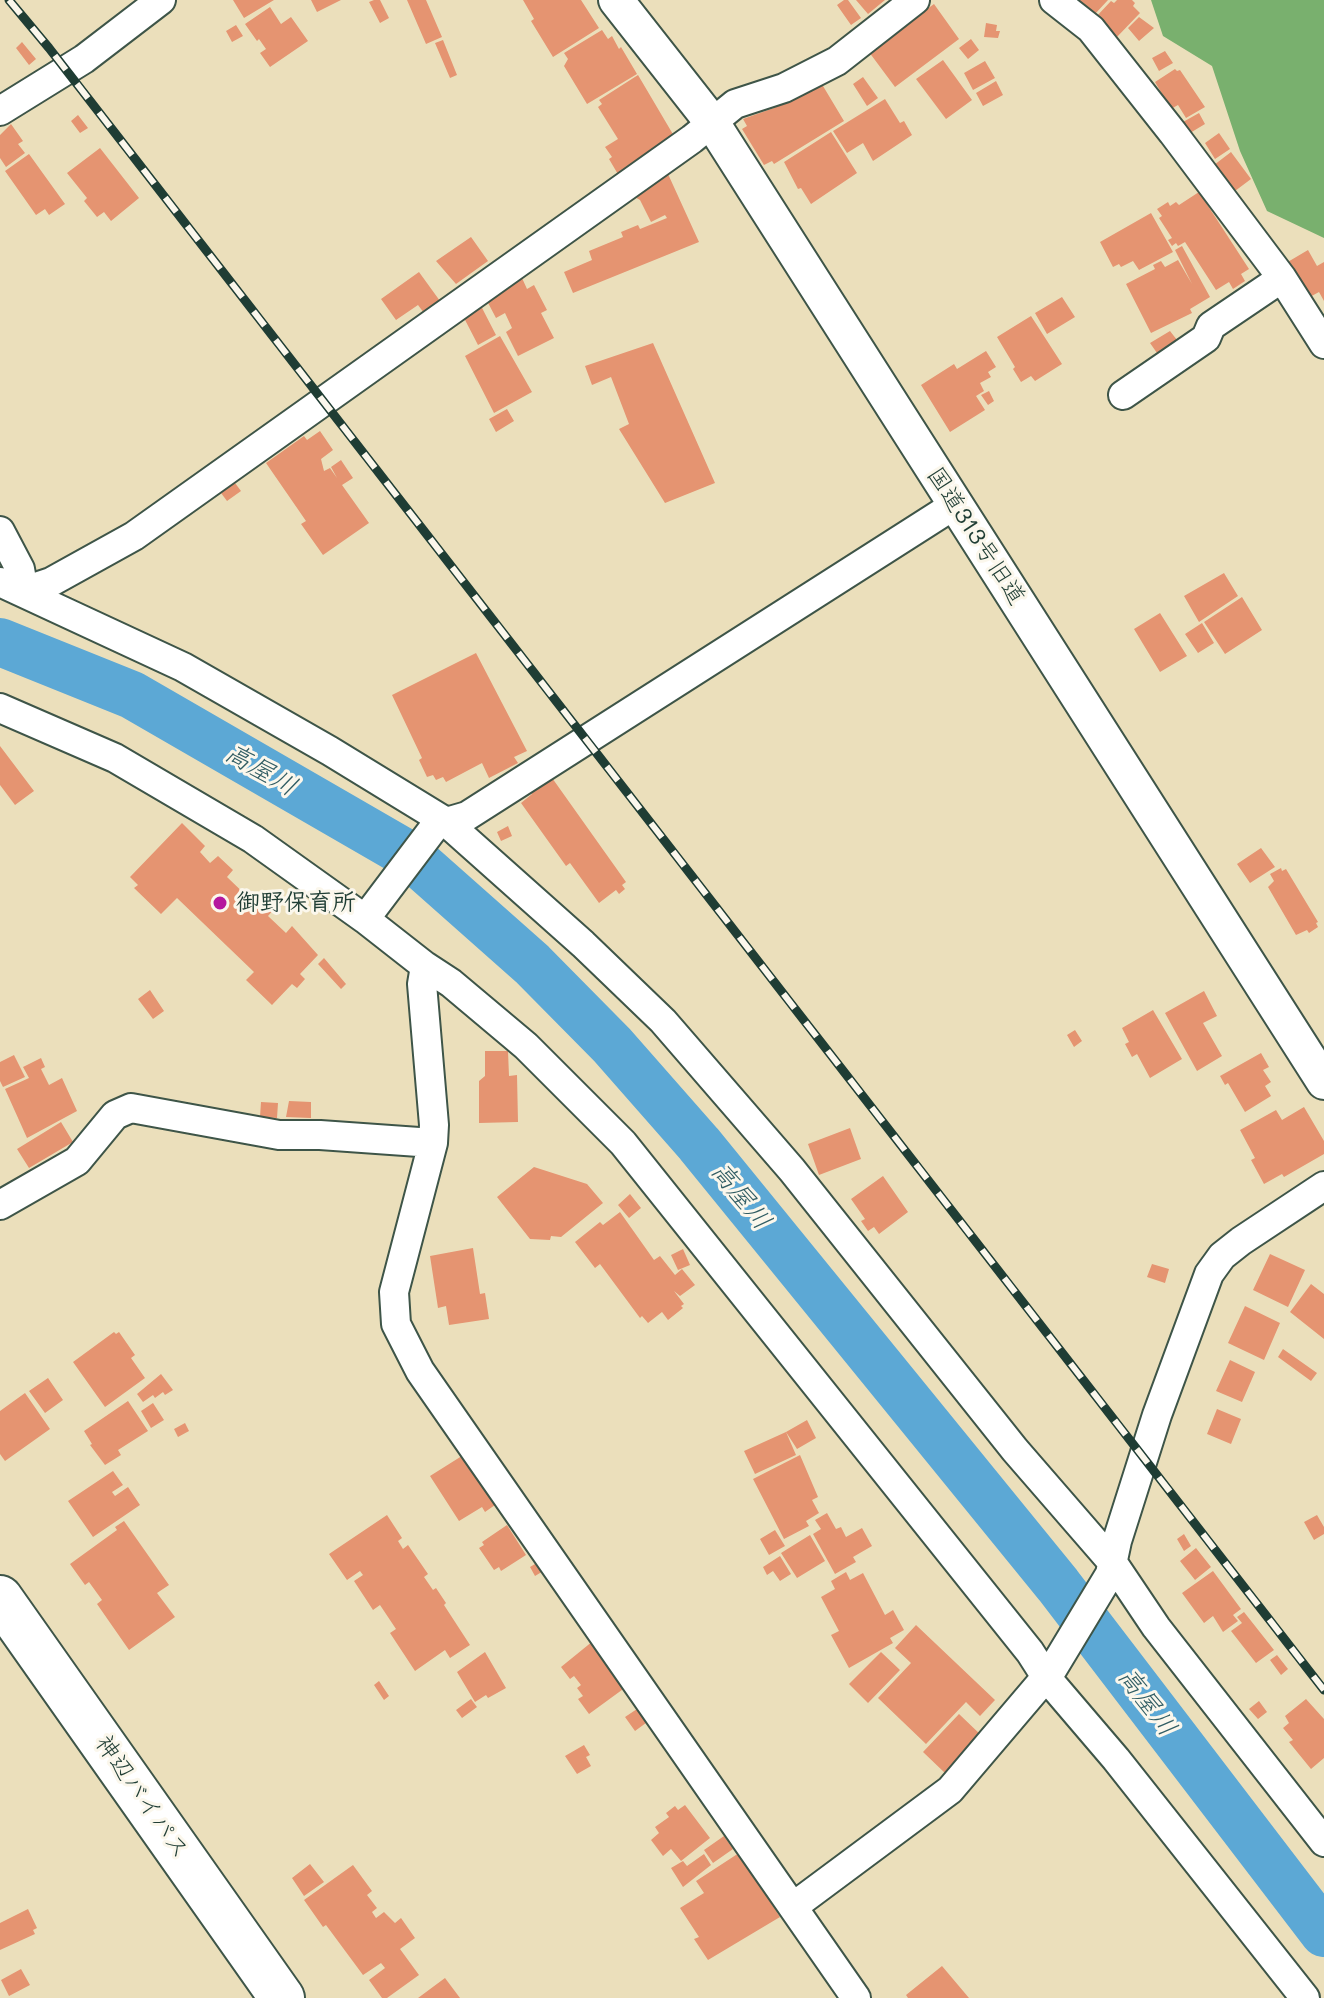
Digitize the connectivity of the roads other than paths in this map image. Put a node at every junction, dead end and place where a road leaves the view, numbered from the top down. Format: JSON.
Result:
{"nodes":[{"id":1,"x":161,"y":0,"type":"edge"},
{"id":2,"x":616,"y":0,"type":"edge"},
{"id":3,"x":915,"y":0,"type":"edge"},
{"id":4,"x":1054,"y":0,"type":"edge"},
{"id":5,"x":0,"y":111,"type":"edge"},
{"id":6,"x":711,"y":121,"type":"junction"},
{"id":7,"x":1282,"y":278,"type":"junction"},
{"id":8,"x":1324,"y":344,"type":"edge"},
{"id":9,"x":1123,"y":395,"type":"dead end"},
{"id":10,"x":956,"y":504,"type":"junction"},
{"id":11,"x":0,"y":531,"type":"edge"},
{"id":12,"x":12,"y":587,"type":"edge"},
{"id":13,"x":0,"y":708,"type":"edge"},
{"id":14,"x":439,"y":825,"type":"junction"},
{"id":15,"x":368,"y":916,"type":"junction"},
{"id":16,"x":425,"y":966,"type":"junction"},
{"id":17,"x":1324,"y":1082,"type":"edge"},
{"id":18,"x":433,"y":1143,"type":"junction"},
{"id":19,"x":1324,"y":1186,"type":"edge"},
{"id":20,"x":0,"y":1205,"type":"edge"},
{"id":21,"x":1112,"y":1568,"type":"junction"},
{"id":22,"x":0,"y":1598,"type":"edge"},
{"id":23,"x":1049,"y":1674,"type":"junction"},
{"id":24,"x":1324,"y":1842,"type":"edge"},
{"id":25,"x":794,"y":1906,"type":"junction"},
{"id":26,"x":282,"y":1998,"type":"edge"},
{"id":27,"x":856,"y":1998,"type":"edge"},
{"id":28,"x":1305,"y":1998,"type":"edge"}],
"edges":[{"from":1,"to":5,"type":"street"},
{"from":2,"to":6,"type":"street","name":"国道313号旧道"},
{"from":3,"to":6,"type":"street"},
{"from":4,"to":7,"type":"street"},
{"from":6,"to":10,"type":"street","name":"国道313号旧道"},
{"from":6,"to":12,"type":"street"},
{"from":7,"to":8,"type":"street"},
{"from":7,"to":9,"type":"street"},
{"from":10,"to":14,"type":"street"},
{"from":10,"to":17,"type":"street","name":"国道313号旧道"},
{"from":11,"to":12,"type":"street"},
{"from":12,"to":14,"type":"street"},
{"from":13,"to":15,"type":"street"},
{"from":14,"to":15,"type":"street"},
{"from":14,"to":21,"type":"street"},
{"from":15,"to":16,"type":"street"},
{"from":16,"to":18,"type":"street"},
{"from":16,"to":23,"type":"street"},
{"from":18,"to":20,"type":"street"},
{"from":18,"to":25,"type":"street"},
{"from":19,"to":21,"type":"street"},
{"from":21,"to":23,"type":"street"},
{"from":21,"to":24,"type":"street"},
{"from":22,"to":26,"type":"highway","name":"神辺バイパス"},
{"from":23,"to":25,"type":"street"},
{"from":23,"to":28,"type":"street"},
{"from":25,"to":27,"type":"street"}]}
